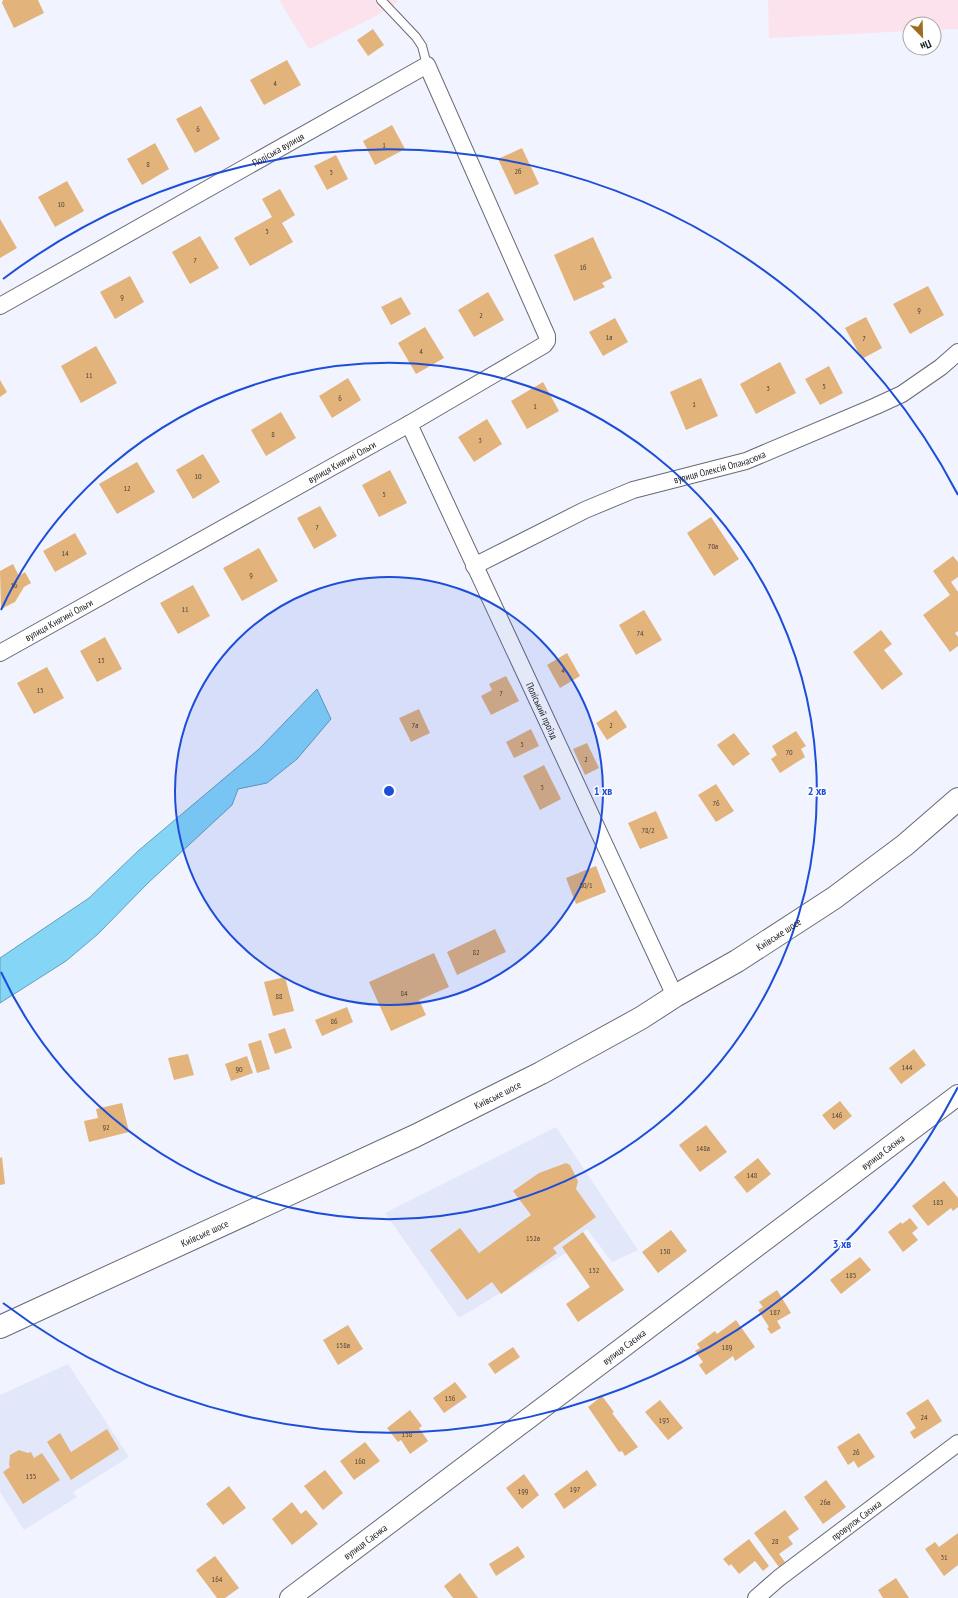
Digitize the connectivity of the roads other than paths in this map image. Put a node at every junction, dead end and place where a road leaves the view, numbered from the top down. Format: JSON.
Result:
{"nodes":[{"id":1,"x":381,"y":0,"type":"edge"},
{"id":2,"x":427,"y":65,"type":"junction"},
{"id":3,"x":0,"y":306,"type":"edge"},
{"id":4,"x":958,"y":352,"type":"edge"},
{"id":5,"x":409,"y":424,"type":"junction"},
{"id":6,"x":474,"y":566,"type":"junction"},
{"id":7,"x":0,"y":653,"type":"edge"},
{"id":8,"x":958,"y":799,"type":"edge"},
{"id":9,"x":675,"y":996,"type":"junction"},
{"id":10,"x":958,"y":1095,"type":"edge"},
{"id":11,"x":0,"y":1327,"type":"edge"},
{"id":12,"x":958,"y":1443,"type":"edge"},
{"id":13,"x":290,"y":1598,"type":"edge"},
{"id":14,"x":756,"y":1598,"type":"edge"}],
"edges":[{"from":1,"to":2,"type":"lane"},
{"from":2,"to":3,"type":"street","name":"Поліська вулиця"},
{"from":2,"to":5,"type":"street","name":"вулиця Княгині Ольги"},
{"from":4,"to":6,"type":"street","name":"вулиця Олексія Опанасюка"},
{"from":5,"to":6,"type":"street","name":"Поліський проїзд"},
{"from":5,"to":7,"type":"street","name":"вулиця Княгині Ольги"},
{"from":6,"to":9,"type":"street","name":"Поліський проїзд"},
{"from":8,"to":9,"type":"main road","name":"Київське шосе"},
{"from":9,"to":11,"type":"main road","name":"Київське шосе"},
{"from":10,"to":13,"type":"street","name":"вулиця Саєнка"},
{"from":12,"to":14,"type":"street","name":"провулок Саєнка"}]}
